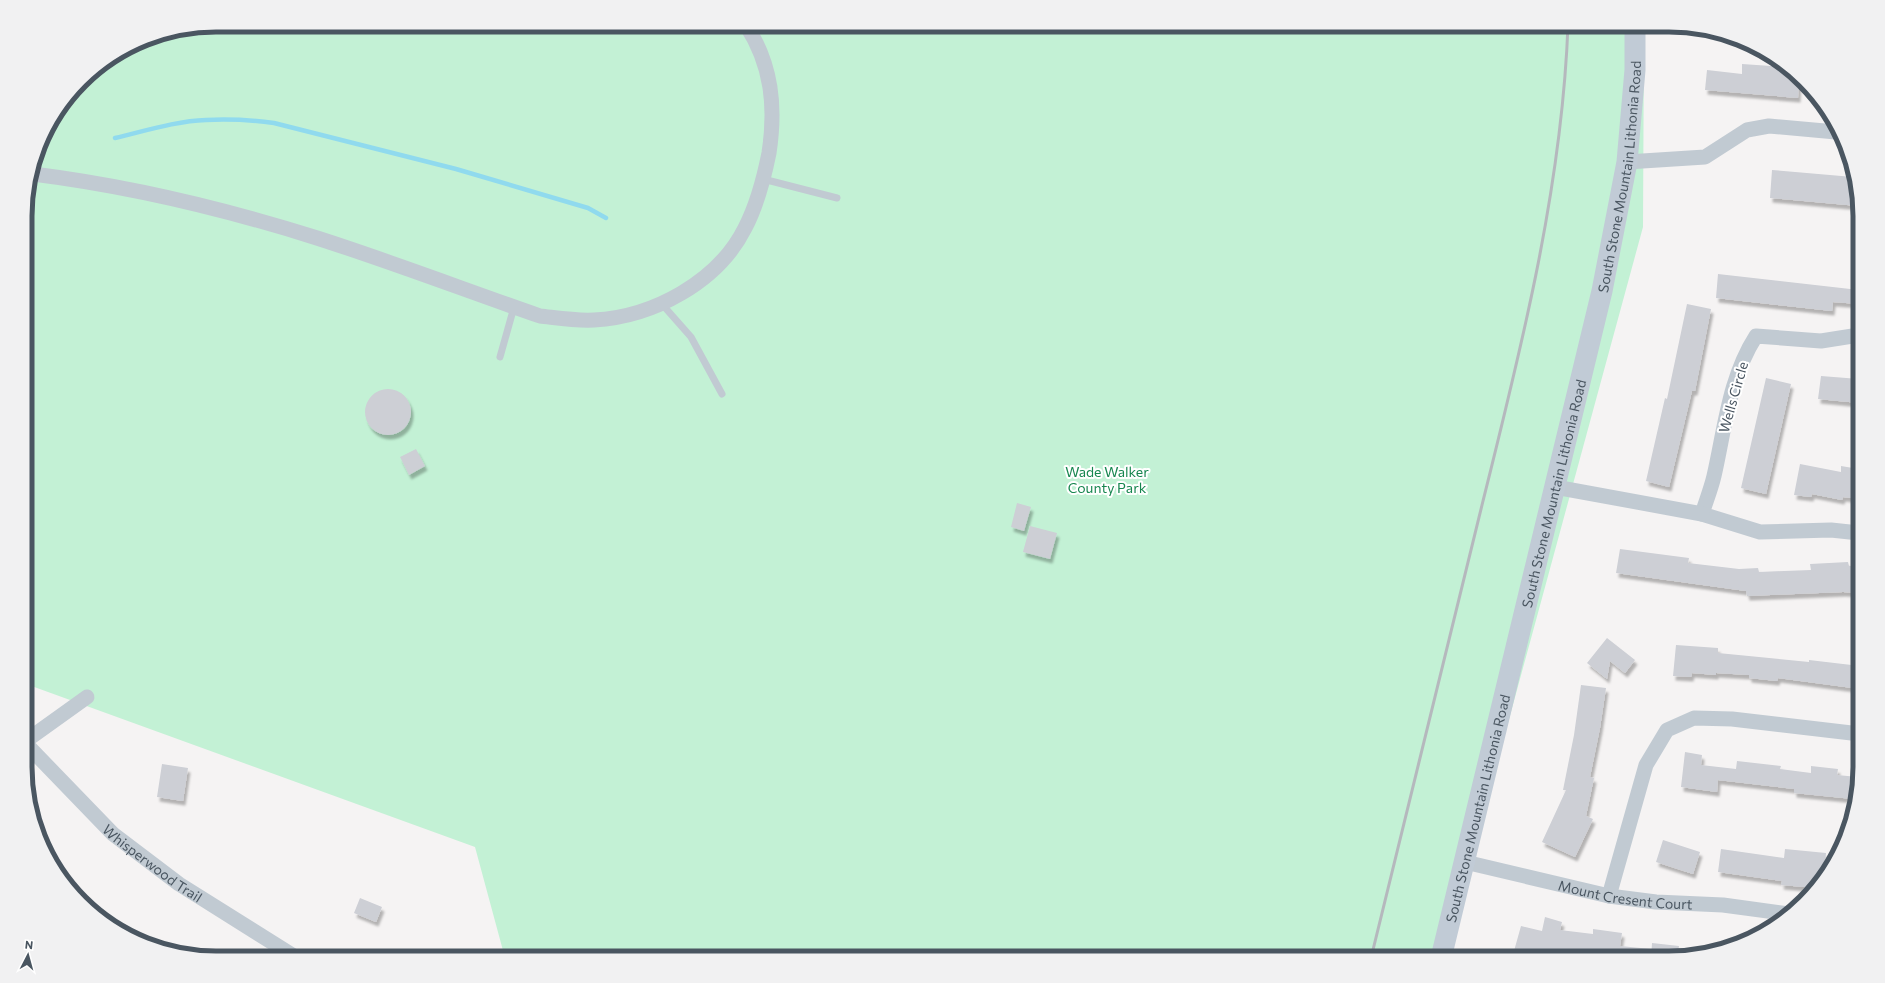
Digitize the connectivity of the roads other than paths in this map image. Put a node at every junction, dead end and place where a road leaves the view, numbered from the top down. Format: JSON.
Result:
{"nodes":[{"id":1,"x":750,"y":32,"type":"edge"},
{"id":2,"x":1635,"y":32,"type":"edge"},
{"id":3,"x":1832,"y":132,"type":"edge"},
{"id":4,"x":1627,"y":162,"type":"junction"},
{"id":5,"x":37,"y":175,"type":"edge"},
{"id":6,"x":762,"y":179,"type":"junction"},
{"id":7,"x":837,"y":198,"type":"dead end"},
{"id":8,"x":661,"y":303,"type":"junction"},
{"id":9,"x":514,"y":307,"type":"junction"},
{"id":10,"x":1853,"y":336,"type":"edge"},
{"id":11,"x":500,"y":357,"type":"dead end"},
{"id":12,"x":722,"y":394,"type":"dead end"},
{"id":13,"x":1555,"y":487,"type":"junction"},
{"id":14,"x":1702,"y":514,"type":"junction"},
{"id":15,"x":1853,"y":532,"type":"edge"},
{"id":16,"x":87,"y":697,"type":"dead end"},
{"id":17,"x":1853,"y":733,"type":"edge"},
{"id":18,"x":32,"y":736,"type":"edge"},
{"id":19,"x":32,"y":750,"type":"edge"},
{"id":20,"x":1465,"y":862,"type":"junction"},
{"id":21,"x":1609,"y":896,"type":"junction"},
{"id":22,"x":1781,"y":913,"type":"edge"},
{"id":23,"x":286,"y":951,"type":"edge"},
{"id":24,"x":1443,"y":951,"type":"edge"}],
"edges":[{"from":1,"to":6,"type":"street"},
{"from":2,"to":4,"type":"main road","name":"South Stone Mountain Lithonia Road"},
{"from":3,"to":4,"type":"street"},
{"from":4,"to":13,"type":"main road","name":"South Stone Mountain Lithonia Road"},
{"from":5,"to":9,"type":"street"},
{"from":6,"to":7,"type":"lane"},
{"from":6,"to":8,"type":"street"},
{"from":8,"to":9,"type":"street"},
{"from":8,"to":12,"type":"lane"},
{"from":9,"to":11,"type":"lane"},
{"from":10,"to":14,"type":"street","name":"Wells Circle"},
{"from":13,"to":14,"type":"street"},
{"from":13,"to":20,"type":"main road","name":"South Stone Mountain Lithonia Road"},
{"from":14,"to":15,"type":"street"},
{"from":16,"to":18,"type":"street"},
{"from":17,"to":21,"type":"street"},
{"from":19,"to":23,"type":"street","name":"Whisperwood Trail"},
{"from":20,"to":21,"type":"street","name":"Mount Cresent Court"},
{"from":20,"to":24,"type":"main road","name":"South Stone Mountain Lithonia Road"},
{"from":21,"to":22,"type":"street","name":"Mount Cresent Court"}]}
